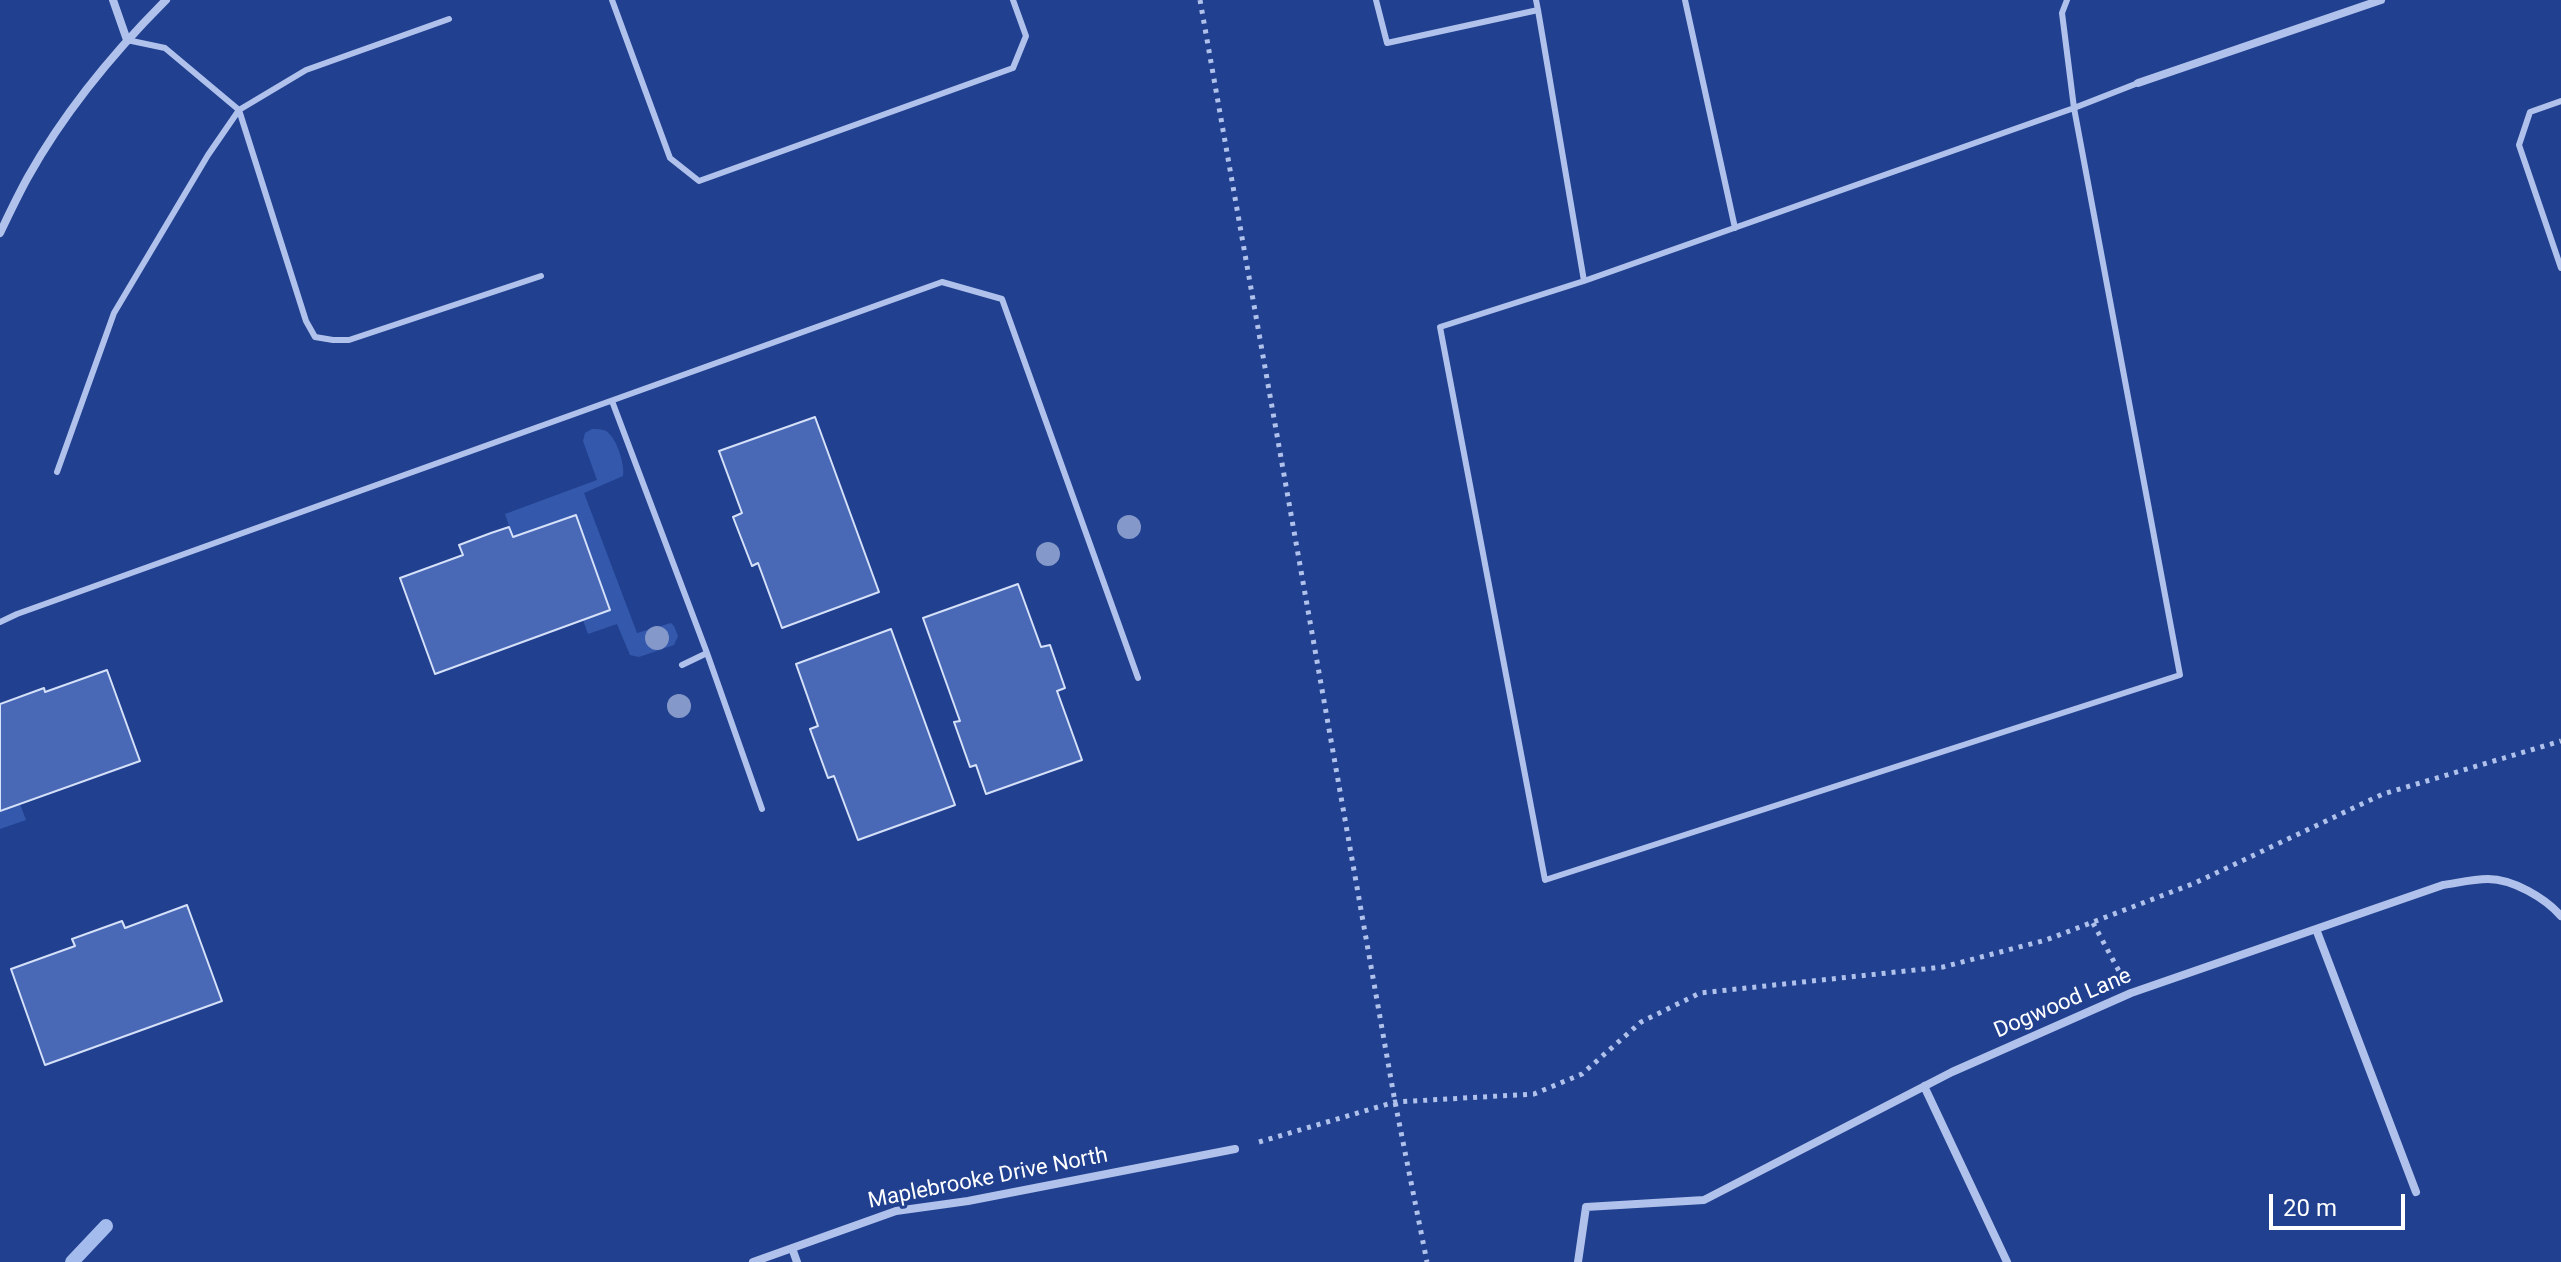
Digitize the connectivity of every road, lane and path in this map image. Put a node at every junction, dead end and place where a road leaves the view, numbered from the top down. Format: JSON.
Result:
{"nodes":[{"id":1,"x":113,"y":0,"type":"edge"},
{"id":2,"x":166,"y":0,"type":"edge"},
{"id":3,"x":612,"y":0,"type":"edge"},
{"id":4,"x":1013,"y":0,"type":"edge"},
{"id":5,"x":1200,"y":0,"type":"edge"},
{"id":6,"x":1376,"y":0,"type":"edge"},
{"id":7,"x":1536,"y":0,"type":"edge"},
{"id":8,"x":1685,"y":0,"type":"edge"},
{"id":9,"x":2067,"y":0,"type":"edge"},
{"id":10,"x":2381,"y":0,"type":"edge"},
{"id":11,"x":1538,"y":10,"type":"junction"},
{"id":12,"x":449,"y":19,"type":"dead end"},
{"id":13,"x":127,"y":40,"type":"junction"},
{"id":14,"x":2138,"y":83,"type":"joint"},
{"id":15,"x":2561,"y":101,"type":"edge"},
{"id":16,"x":2074,"y":108,"type":"junction"},
{"id":17,"x":239,"y":110,"type":"junction"},
{"id":18,"x":1735,"y":228,"type":"junction"},
{"id":19,"x":0,"y":233,"type":"edge"},
{"id":20,"x":2561,"y":268,"type":"edge"},
{"id":21,"x":541,"y":276,"type":"dead end"},
{"id":22,"x":1584,"y":281,"type":"junction"},
{"id":23,"x":612,"y":401,"type":"junction"},
{"id":24,"x":57,"y":472,"type":"dead end"},
{"id":25,"x":0,"y":622,"type":"edge"},
{"id":26,"x":707,"y":653,"type":"junction"},
{"id":27,"x":682,"y":665,"type":"dead end"},
{"id":28,"x":1138,"y":678,"type":"dead end"},
{"id":29,"x":2561,"y":741,"type":"edge"},
{"id":30,"x":762,"y":809,"type":"dead end"},
{"id":31,"x":2561,"y":916,"type":"edge"},
{"id":32,"x":2093,"y":923,"type":"junction"},
{"id":33,"x":2316,"y":929,"type":"junction"},
{"id":34,"x":2131,"y":993,"type":"junction"},
{"id":35,"x":1924,"y":1086,"type":"junction"},
{"id":36,"x":1395,"y":1102,"type":"junction"},
{"id":37,"x":1235,"y":1149,"type":"joint"},
{"id":38,"x":2416,"y":1192,"type":"dead end"},
{"id":39,"x":792,"y":1248,"type":"junction"},
{"id":40,"x":753,"y":1262,"type":"edge"},
{"id":41,"x":797,"y":1262,"type":"edge"},
{"id":42,"x":1427,"y":1262,"type":"edge"},
{"id":43,"x":1578,"y":1262,"type":"edge"},
{"id":44,"x":2007,"y":1262,"type":"edge"}],
"edges":[{"from":1,"to":13,"type":"street"},
{"from":2,"to":13,"type":"street"},
{"from":3,"to":4,"type":"lane"},
{"from":5,"to":36,"type":"path"},
{"from":6,"to":11,"type":"lane"},
{"from":7,"to":11,"type":"lane"},
{"from":8,"to":18,"type":"lane"},
{"from":9,"to":16,"type":"lane"},
{"from":10,"to":14,"type":"street"},
{"from":11,"to":22,"type":"lane"},
{"from":12,"to":17,"type":"lane"},
{"from":13,"to":17,"type":"lane"},
{"from":13,"to":19,"type":"street"},
{"from":14,"to":16,"type":"lane"},
{"from":15,"to":20,"type":"lane"},
{"from":16,"to":18,"type":"lane"},
{"from":16,"to":22,"type":"lane"},
{"from":17,"to":21,"type":"lane"},
{"from":17,"to":24,"type":"lane"},
{"from":18,"to":22,"type":"lane"},
{"from":23,"to":25,"type":"lane"},
{"from":23,"to":26,"type":"lane"},
{"from":23,"to":28,"type":"lane"},
{"from":26,"to":27,"type":"lane"},
{"from":26,"to":30,"type":"lane"},
{"from":29,"to":32,"type":"path"},
{"from":31,"to":33,"type":"street","name":"Dogwood Lane"},
{"from":32,"to":34,"type":"path"},
{"from":32,"to":36,"type":"path"},
{"from":33,"to":34,"type":"street","name":"Dogwood Lane"},
{"from":33,"to":38,"type":"street"},
{"from":34,"to":35,"type":"street","name":"Dogwood Lane"},
{"from":35,"to":43,"type":"street","name":"Dogwood Lane"},
{"from":35,"to":44,"type":"street"},
{"from":36,"to":37,"type":"path"},
{"from":36,"to":42,"type":"path"},
{"from":37,"to":39,"type":"street","name":"Maplebrooke Drive North"},
{"from":39,"to":40,"type":"street","name":"Maplebrooke Drive North"},
{"from":39,"to":41,"type":"street"}]}
